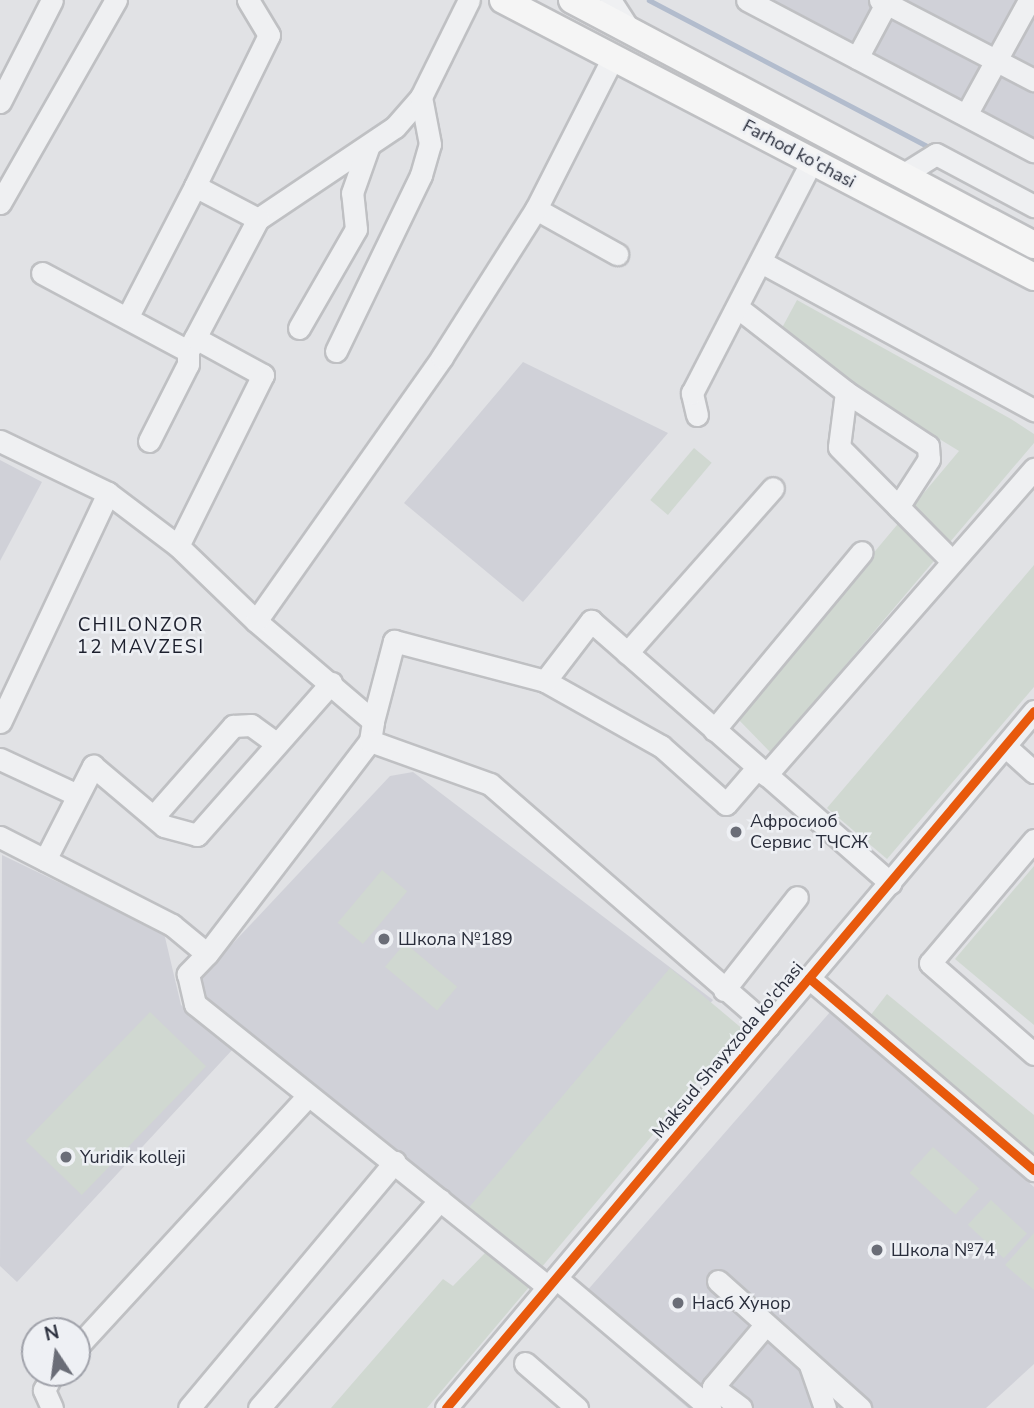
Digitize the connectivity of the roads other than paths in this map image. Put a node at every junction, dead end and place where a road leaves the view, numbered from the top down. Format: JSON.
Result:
{"nodes":[{"id":1,"x":52,"y":0,"type":"edge"},
{"id":2,"x":116,"y":0,"type":"edge"},
{"id":3,"x":248,"y":0,"type":"edge"},
{"id":4,"x":469,"y":0,"type":"edge"},
{"id":5,"x":503,"y":0,"type":"edge"},
{"id":6,"x":610,"y":0,"type":"edge"},
{"id":7,"x":577,"y":1,"type":"edge"},
{"id":8,"x":751,"y":1,"type":"edge"},
{"id":9,"x":885,"y":1,"type":"edge"},
{"id":10,"x":1029,"y":2,"type":"edge"},
{"id":11,"x":565,"y":32,"type":"junction"},
{"id":12,"x":635,"y":36,"type":"junction"},
{"id":13,"x":614,"y":57,"type":"junction"},
{"id":14,"x":857,"y":58,"type":"junction"},
{"id":15,"x":997,"y":61,"type":"junction"},
{"id":16,"x":1034,"y":80,"type":"edge"},
{"id":17,"x":421,"y":97,"type":"junction"},
{"id":18,"x":0,"y":102,"type":"edge"},
{"id":19,"x":966,"y":115,"type":"junction"},
{"id":20,"x":369,"y":145,"type":"junction"},
{"id":21,"x":1034,"y":151,"type":"edge"},
{"id":22,"x":812,"y":161,"type":"junction"},
{"id":23,"x":901,"y":176,"type":"junction"},
{"id":24,"x":195,"y":186,"type":"junction"},
{"id":25,"x":0,"y":204,"type":"edge"},
{"id":26,"x":1034,"y":206,"type":"edge"},
{"id":27,"x":536,"y":209,"type":"junction"},
{"id":28,"x":258,"y":219,"type":"junction"},
{"id":29,"x":1034,"y":245,"type":"edge"},
{"id":30,"x":617,"y":254,"type":"dead end"},
{"id":31,"x":761,"y":262,"type":"junction"},
{"id":32,"x":42,"y":273,"type":"dead end"},
{"id":33,"x":1034,"y":277,"type":"edge"},
{"id":34,"x":737,"y":307,"type":"junction"},
{"id":35,"x":127,"y":318,"type":"junction"},
{"id":36,"x":299,"y":328,"type":"dead end"},
{"id":37,"x":191,"y":344,"type":"junction"},
{"id":38,"x":335,"y":351,"type":"dead end"},
{"id":39,"x":846,"y":392,"type":"junction"},
{"id":40,"x":1034,"y":410,"type":"edge"},
{"id":41,"x":697,"y":415,"type":"dead end"},
{"id":42,"x":0,"y":441,"type":"edge"},
{"id":43,"x":149,"y":441,"type":"dead end"},
{"id":44,"x":1034,"y":469,"type":"edge"},
{"id":45,"x":773,"y":488,"type":"dead end"},
{"id":46,"x":108,"y":493,"type":"junction"},
{"id":47,"x":898,"y":507,"type":"junction"},
{"id":48,"x":178,"y":546,"type":"junction"},
{"id":49,"x":862,"y":552,"type":"dead end"},
{"id":50,"x":952,"y":561,"type":"junction"},
{"id":51,"x":256,"y":621,"type":"junction"},
{"id":52,"x":627,"y":653,"type":"junction"},
{"id":53,"x":545,"y":681,"type":"junction"},
{"id":54,"x":331,"y":683,"type":"junction"},
{"id":55,"x":1034,"y":711,"type":"edge"},
{"id":56,"x":0,"y":722,"type":"edge"},
{"id":57,"x":714,"y":730,"type":"junction"},
{"id":58,"x":371,"y":731,"type":"junction"},
{"id":59,"x":277,"y":744,"type":"junction"},
{"id":60,"x":1005,"y":746,"type":"junction"},
{"id":61,"x":0,"y":759,"type":"edge"},
{"id":62,"x":761,"y":771,"type":"junction"},
{"id":63,"x":1034,"y":772,"type":"edge"},
{"id":64,"x":75,"y":794,"type":"junction"},
{"id":65,"x":154,"y":816,"type":"junction"},
{"id":66,"x":0,"y":837,"type":"edge"},
{"id":67,"x":1034,"y":840,"type":"edge"},
{"id":68,"x":45,"y":860,"type":"junction"},
{"id":69,"x":890,"y":883,"type":"junction"},
{"id":70,"x":797,"y":897,"type":"dead end"},
{"id":71,"x":207,"y":954,"type":"junction"},
{"id":72,"x":809,"y":978,"type":"junction"},
{"id":73,"x":724,"y":990,"type":"junction"},
{"id":74,"x":768,"y":1026,"type":"junction"},
{"id":75,"x":1034,"y":1054,"type":"edge"},
{"id":76,"x":306,"y":1098,"type":"junction"},
{"id":77,"x":395,"y":1162,"type":"junction"},
{"id":78,"x":1034,"y":1170,"type":"edge"},
{"id":79,"x":440,"y":1200,"type":"junction"},
{"id":80,"x":718,"y":1281,"type":"dead end"},
{"id":81,"x":552,"y":1282,"type":"junction"},
{"id":82,"x":765,"y":1324,"type":"junction"},
{"id":83,"x":91,"y":1332,"type":"edge"},
{"id":84,"x":526,"y":1363,"type":"dead end"},
{"id":85,"x":809,"y":1363,"type":"junction"},
{"id":86,"x":46,"y":1387,"type":"edge"},
{"id":87,"x":573,"y":1407,"type":"edge"},
{"id":88,"x":52,"y":1408,"type":"edge"},
{"id":89,"x":189,"y":1408,"type":"edge"},
{"id":90,"x":259,"y":1408,"type":"edge"},
{"id":91,"x":446,"y":1408,"type":"edge"},
{"id":92,"x":710,"y":1408,"type":"edge"},
{"id":93,"x":741,"y":1408,"type":"edge"},
{"id":94,"x":825,"y":1408,"type":"edge"},
{"id":95,"x":860,"y":1408,"type":"edge"}],
"edges":[{"from":1,"to":18,"type":"street"},
{"from":2,"to":25,"type":"street"},
{"from":3,"to":24,"type":"street"},
{"from":4,"to":17,"type":"street"},
{"from":5,"to":11,"type":"main road","name":"Farhod ko'chasi"},
{"from":6,"to":12,"type":"street"},
{"from":7,"to":11,"type":"main road","name":"Farhod ko'chasi"},
{"from":7,"to":12,"type":"main road","name":"Farhod ko'chasi"},
{"from":8,"to":14,"type":"street"},
{"from":9,"to":14,"type":"street"},
{"from":9,"to":15,"type":"street"},
{"from":10,"to":15,"type":"street"},
{"from":11,"to":13,"type":"main road","name":"Farhod ko'chasi"},
{"from":12,"to":23,"type":"main road","name":"Farhod ko'chasi"},
{"from":13,"to":22,"type":"main road","name":"Farhod ko'chasi"},
{"from":13,"to":27,"type":"street"},
{"from":14,"to":19,"type":"street"},
{"from":15,"to":16,"type":"street"},
{"from":15,"to":19,"type":"street"},
{"from":17,"to":20,"type":"street"},
{"from":17,"to":38,"type":"street"},
{"from":19,"to":21,"type":"street"},
{"from":20,"to":28,"type":"street"},
{"from":20,"to":36,"type":"street"},
{"from":22,"to":31,"type":"street"},
{"from":22,"to":33,"type":"main road","name":"Farhod ko'chasi"},
{"from":23,"to":26,"type":"street"},
{"from":23,"to":29,"type":"main road","name":"Farhod ko'chasi"},
{"from":24,"to":28,"type":"street"},
{"from":24,"to":35,"type":"street"},
{"from":27,"to":30,"type":"street"},
{"from":27,"to":51,"type":"street"},
{"from":28,"to":37,"type":"street"},
{"from":31,"to":34,"type":"street"},
{"from":31,"to":40,"type":"street"},
{"from":32,"to":35,"type":"street"},
{"from":34,"to":39,"type":"street"},
{"from":34,"to":41,"type":"street"},
{"from":35,"to":37,"type":"street"},
{"from":37,"to":43,"type":"street"},
{"from":37,"to":48,"type":"street"},
{"from":39,"to":47,"type":"street"},
{"from":39,"to":47,"type":"street"},
{"from":42,"to":46,"type":"street"},
{"from":44,"to":50,"type":"street"},
{"from":45,"to":52,"type":"street"},
{"from":46,"to":48,"type":"street"},
{"from":46,"to":56,"type":"street"},
{"from":47,"to":50,"type":"street"},
{"from":48,"to":51,"type":"street"},
{"from":49,"to":57,"type":"street"},
{"from":50,"to":62,"type":"street"},
{"from":51,"to":54,"type":"street"},
{"from":52,"to":53,"type":"street"},
{"from":52,"to":57,"type":"street"},
{"from":53,"to":58,"type":"street"},
{"from":53,"to":62,"type":"street"},
{"from":54,"to":58,"type":"street"},
{"from":54,"to":59,"type":"street"},
{"from":55,"to":60,"type":"street","name":"Maksud Shayxzoda ko'chasi"},
{"from":57,"to":62,"type":"street"},
{"from":58,"to":71,"type":"street"},
{"from":58,"to":73,"type":"street"},
{"from":59,"to":65,"type":"street"},
{"from":59,"to":65,"type":"street"},
{"from":60,"to":63,"type":"street"},
{"from":60,"to":69,"type":"street","name":"Maksud Shayxzoda ko'chasi"},
{"from":61,"to":64,"type":"street"},
{"from":62,"to":69,"type":"street"},
{"from":64,"to":65,"type":"street"},
{"from":64,"to":68,"type":"street"},
{"from":66,"to":68,"type":"street"},
{"from":67,"to":75,"type":"street"},
{"from":68,"to":71,"type":"street"},
{"from":69,"to":72,"type":"street","name":"Maksud Shayxzoda ko'chasi"},
{"from":70,"to":73,"type":"street"},
{"from":71,"to":76,"type":"street"},
{"from":72,"to":74,"type":"street","name":"Maksud Shayxzoda ko'chasi"},
{"from":72,"to":78,"type":"street"},
{"from":73,"to":74,"type":"street"},
{"from":74,"to":81,"type":"street","name":"Maksud Shayxzoda ko'chasi"},
{"from":76,"to":77,"type":"street"},
{"from":76,"to":83,"type":"street"},
{"from":77,"to":79,"type":"street"},
{"from":77,"to":89,"type":"street"},
{"from":79,"to":81,"type":"street"},
{"from":79,"to":90,"type":"street"},
{"from":80,"to":82,"type":"street"},
{"from":81,"to":91,"type":"street","name":"Maksud Shayxzoda ko'chasi"},
{"from":81,"to":92,"type":"street"},
{"from":82,"to":85,"type":"street"},
{"from":82,"to":93,"type":"street"},
{"from":84,"to":87,"type":"street"},
{"from":85,"to":94,"type":"street"},
{"from":85,"to":95,"type":"street"},
{"from":86,"to":88,"type":"street"}]}
